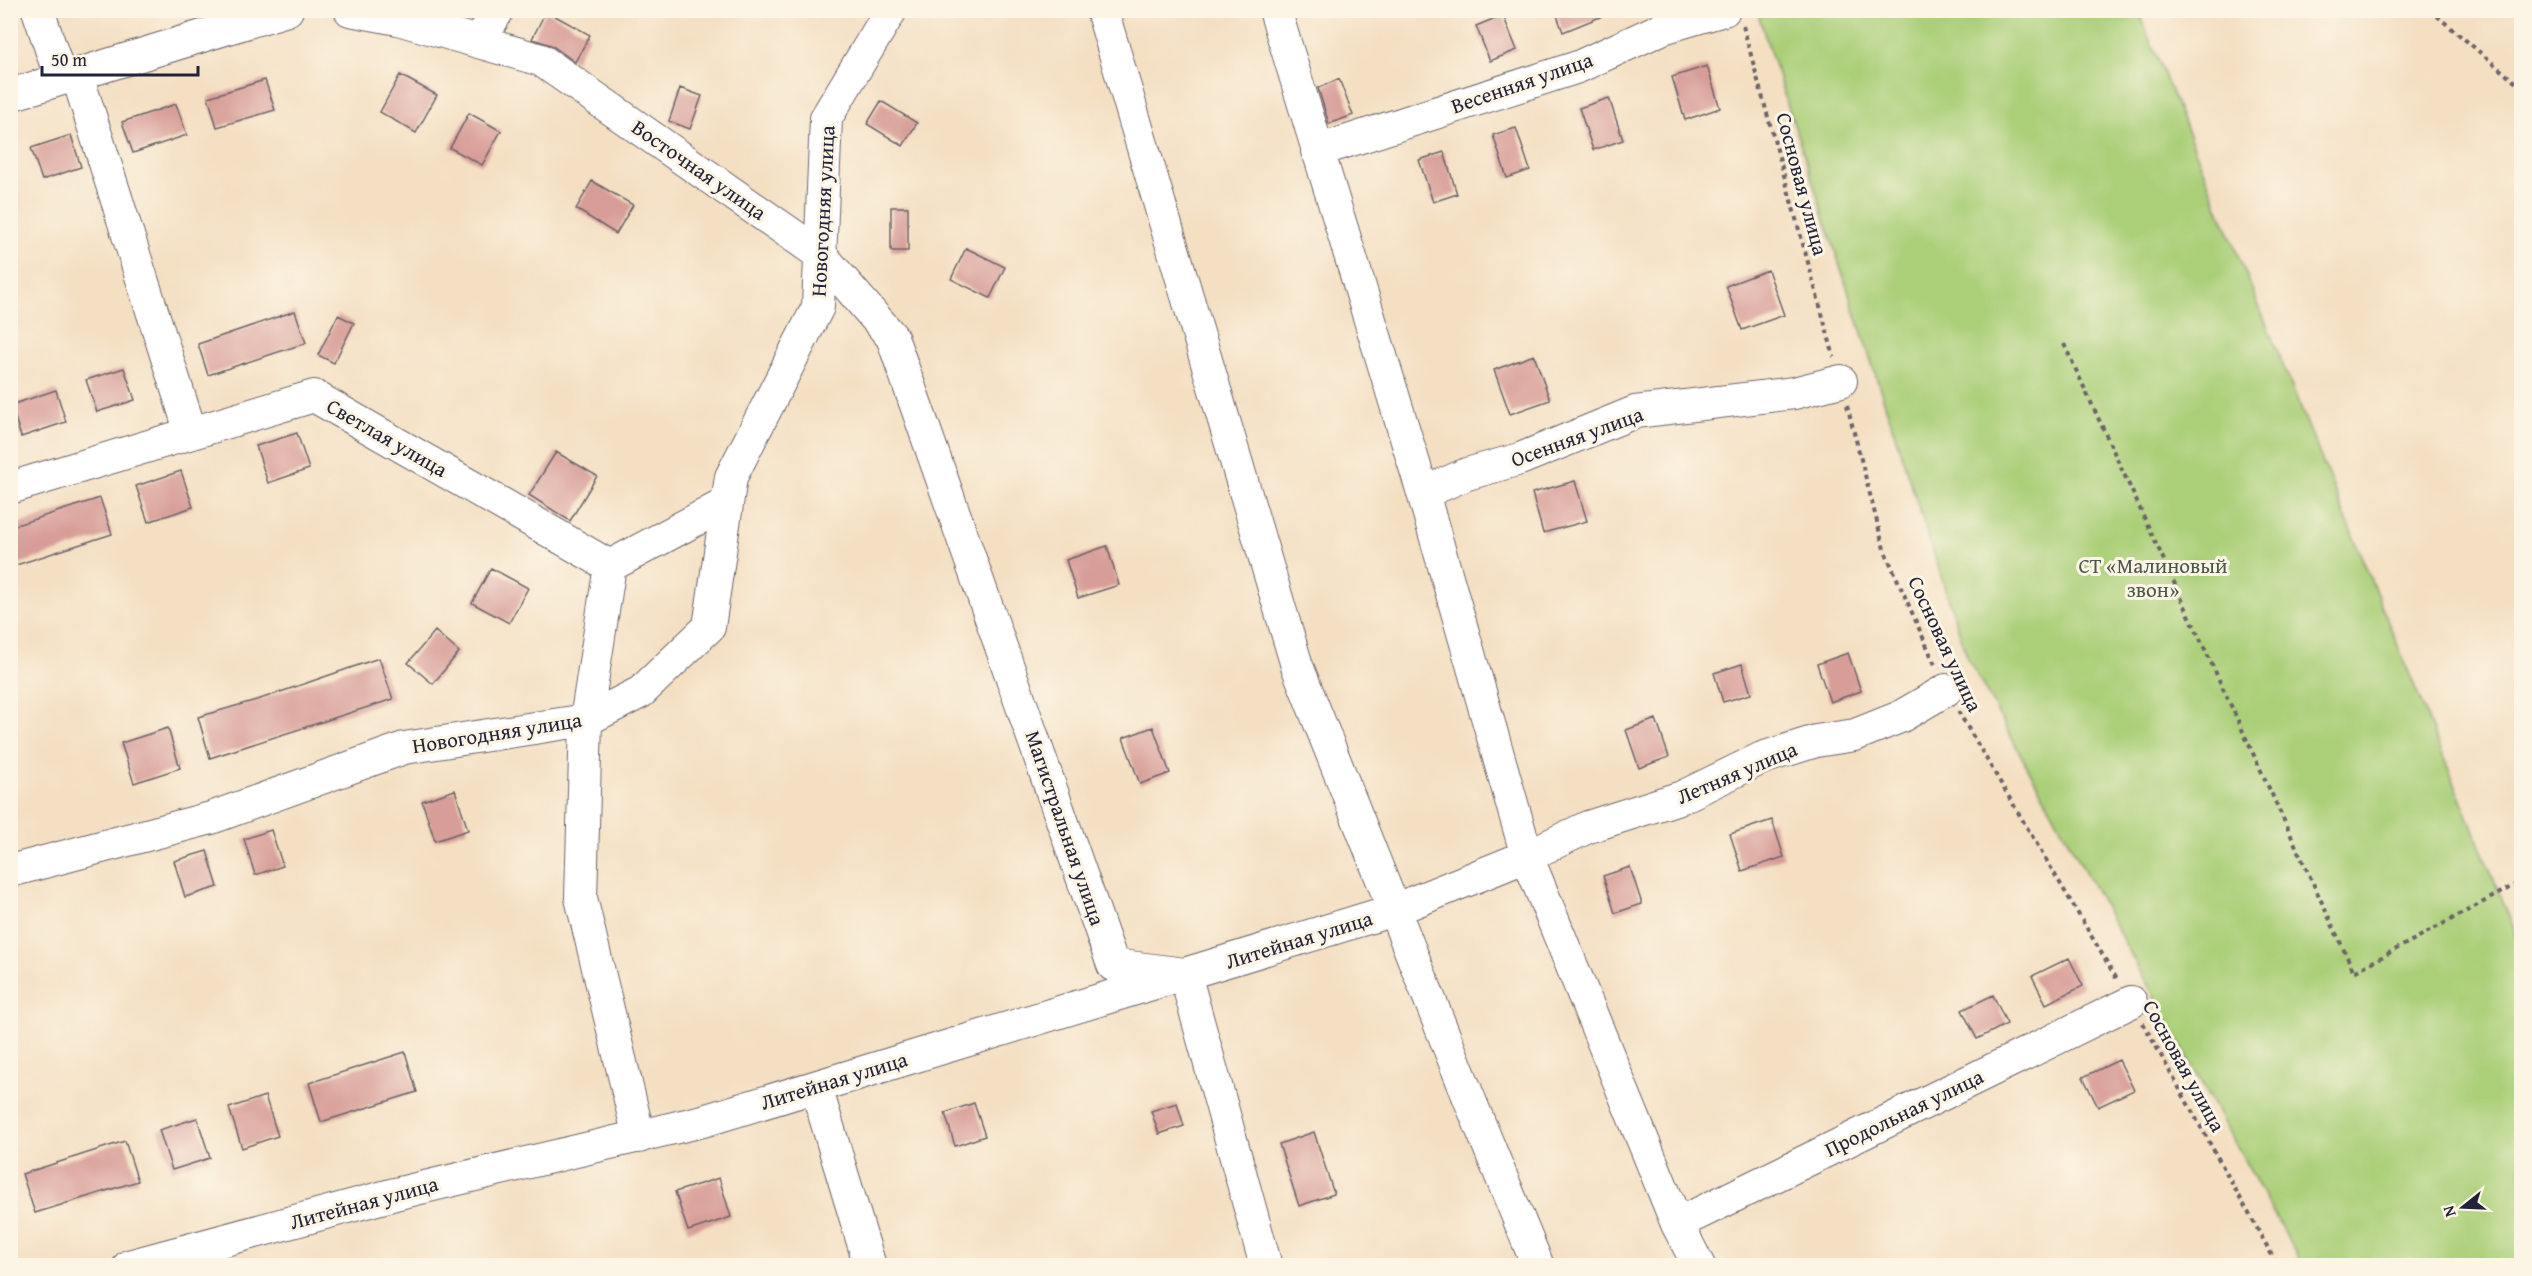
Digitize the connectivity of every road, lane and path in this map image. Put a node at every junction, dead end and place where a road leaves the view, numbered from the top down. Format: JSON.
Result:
{"nodes":[{"id":1,"x":38,"y":10,"type":"edge"},
{"id":2,"x":286,"y":10,"type":"edge"},
{"id":3,"x":350,"y":10,"type":"edge"},
{"id":4,"x":498,"y":10,"type":"edge"},
{"id":5,"x":891,"y":10,"type":"edge"},
{"id":6,"x":1102,"y":10,"type":"edge"},
{"id":7,"x":1275,"y":10,"type":"edge"},
{"id":8,"x":2430,"y":10,"type":"edge"},
{"id":9,"x":1733,"y":16,"type":"edge"},
{"id":10,"x":478,"y":42,"type":"junction"},
{"id":11,"x":69,"y":77,"type":"junction"},
{"id":12,"x":2522,"y":88,"type":"edge"},
{"id":13,"x":10,"y":95,"type":"edge"},
{"id":14,"x":1317,"y":151,"type":"junction"},
{"id":15,"x":821,"y":255,"type":"junction"},
{"id":16,"x":892,"y":337,"type":"joint"},
{"id":17,"x":2064,"y":344,"type":"dead end"},
{"id":18,"x":1841,"y":381,"type":"junction"},
{"id":19,"x":191,"y":433,"type":"junction"},
{"id":20,"x":10,"y":488,"type":"edge"},
{"id":21,"x":1423,"y":493,"type":"junction"},
{"id":22,"x":727,"y":503,"type":"junction"},
{"id":23,"x":610,"y":566,"type":"junction"},
{"id":24,"x":1946,"y":690,"type":"junction"},
{"id":25,"x":586,"y":720,"type":"junction"},
{"id":26,"x":1527,"y":856,"type":"junction"},
{"id":27,"x":10,"y":871,"type":"edge"},
{"id":28,"x":2522,"y":881,"type":"edge"},
{"id":29,"x":1394,"y":910,"type":"junction"},
{"id":30,"x":1185,"y":974,"type":"junction"},
{"id":31,"x":2131,"y":1002,"type":"junction"},
{"id":32,"x":816,"y":1087,"type":"junction"},
{"id":33,"x":639,"y":1137,"type":"junction"},
{"id":34,"x":1677,"y":1224,"type":"junction"},
{"id":35,"x":129,"y":1266,"type":"edge"},
{"id":36,"x":870,"y":1266,"type":"edge"},
{"id":37,"x":1266,"y":1266,"type":"edge"},
{"id":38,"x":1538,"y":1266,"type":"edge"},
{"id":39,"x":1699,"y":1266,"type":"edge"},
{"id":40,"x":2278,"y":1266,"type":"edge"}],
"edges":[{"from":1,"to":11,"type":"street"},
{"from":2,"to":11,"type":"street"},
{"from":3,"to":10,"type":"street","name":"Восточная улица"},
{"from":4,"to":10,"type":"street"},
{"from":5,"to":15,"type":"street","name":"Новогодняя улица"},
{"from":6,"to":29,"type":"street"},
{"from":7,"to":14,"type":"street"},
{"from":8,"to":12,"type":"path"},
{"from":9,"to":14,"type":"street","name":"Весенняя улица"},
{"from":9,"to":18,"type":"path","name":"Сосновая улица"},
{"from":10,"to":15,"type":"street","name":"Восточная улица"},
{"from":11,"to":13,"type":"street"},
{"from":11,"to":19,"type":"street"},
{"from":14,"to":21,"type":"street"},
{"from":15,"to":16,"type":"street","name":"Восточная улица"},
{"from":15,"to":22,"type":"street","name":"Новогодняя улица"},
{"from":16,"to":30,"type":"street","name":"Магистральная улица"},
{"from":17,"to":28,"type":"path"},
{"from":18,"to":21,"type":"street","name":"Осенняя улица"},
{"from":18,"to":24,"type":"path","name":"Сосновая улица"},
{"from":19,"to":20,"type":"street","name":"Светлая улица"},
{"from":19,"to":23,"type":"street","name":"Светлая улица"},
{"from":21,"to":26,"type":"street"},
{"from":22,"to":23,"type":"street"},
{"from":22,"to":25,"type":"street","name":"Новогодняя улица"},
{"from":23,"to":25,"type":"street"},
{"from":24,"to":26,"type":"street","name":"Летняя улица"},
{"from":24,"to":31,"type":"path","name":"Сосновая улица"},
{"from":25,"to":27,"type":"street","name":"Новогодняя улица"},
{"from":25,"to":33,"type":"street"},
{"from":26,"to":29,"type":"street","name":"Литейная улица"},
{"from":26,"to":34,"type":"street"},
{"from":29,"to":30,"type":"street","name":"Литейная улица"},
{"from":29,"to":38,"type":"street"},
{"from":30,"to":32,"type":"street","name":"Литейная улица"},
{"from":30,"to":37,"type":"street"},
{"from":31,"to":34,"type":"street","name":"Продольная улица"},
{"from":31,"to":40,"type":"path","name":"Сосновая улица"},
{"from":32,"to":33,"type":"street","name":"Литейная улица"},
{"from":32,"to":36,"type":"street"},
{"from":33,"to":35,"type":"street","name":"Литейная улица"},
{"from":34,"to":39,"type":"street"}]}
